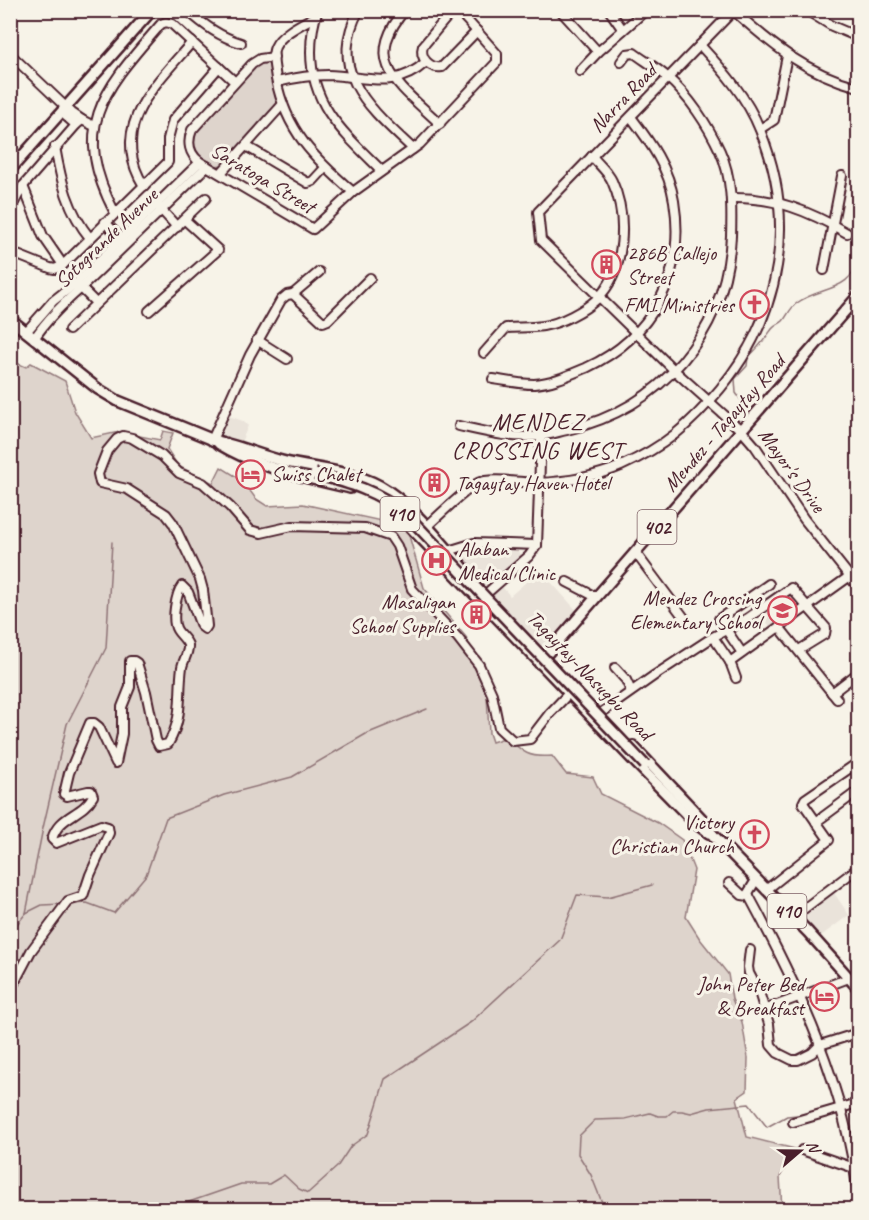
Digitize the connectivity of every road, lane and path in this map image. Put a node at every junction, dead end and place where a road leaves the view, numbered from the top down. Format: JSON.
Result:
{"nodes":[{"id":1,"x":152,"y":10,"type":"edge"},
{"id":2,"x":188,"y":10,"type":"edge"},
{"id":3,"x":359,"y":10,"type":"edge"},
{"id":4,"x":405,"y":10,"type":"edge"},
{"id":5,"x":453,"y":10,"type":"edge"},
{"id":6,"x":458,"y":10,"type":"edge"},
{"id":7,"x":474,"y":10,"type":"edge"},
{"id":8,"x":561,"y":10,"type":"edge"},
{"id":9,"x":609,"y":10,"type":"edge"},
{"id":10,"x":646,"y":10,"type":"edge"},
{"id":11,"x":806,"y":10,"type":"edge"},
{"id":12,"x":734,"y":11,"type":"edge"},
{"id":13,"x":317,"y":13,"type":"edge"},
{"id":14,"x":466,"y":18,"type":"junction"},
{"id":15,"x":623,"y":30,"type":"junction"},
{"id":16,"x":477,"y":31,"type":"junction"},
{"id":17,"x":858,"y":37,"type":"edge"},
{"id":18,"x":192,"y":42,"type":"junction"},
{"id":19,"x":242,"y":43,"type":"dead end"},
{"id":20,"x":700,"y":45,"type":"junction"},
{"id":21,"x":598,"y":52,"type":"junction"},
{"id":22,"x":10,"y":54,"type":"edge"},
{"id":23,"x":787,"y":56,"type":"junction"},
{"id":24,"x":274,"y":57,"type":"junction"},
{"id":25,"x":426,"y":62,"type":"junction"},
{"id":26,"x":621,"y":62,"type":"dead end"},
{"id":27,"x":219,"y":67,"type":"junction"},
{"id":28,"x":580,"y":71,"type":"dead end"},
{"id":29,"x":312,"y":75,"type":"junction"},
{"id":30,"x":351,"y":77,"type":"junction"},
{"id":31,"x":668,"y":78,"type":"junction"},
{"id":32,"x":394,"y":80,"type":"junction"},
{"id":33,"x":235,"y":82,"type":"junction"},
{"id":34,"x":277,"y":82,"type":"junction"},
{"id":35,"x":858,"y":87,"type":"edge"},
{"id":36,"x":283,"y":104,"type":"junction"},
{"id":37,"x":63,"y":109,"type":"junction"},
{"id":38,"x":631,"y":117,"type":"junction"},
{"id":39,"x":79,"y":122,"type":"junction"},
{"id":40,"x":440,"y":124,"type":"junction"},
{"id":41,"x":94,"y":126,"type":"junction"},
{"id":42,"x":760,"y":129,"type":"junction"},
{"id":43,"x":246,"y":146,"type":"junction"},
{"id":44,"x":55,"y":147,"type":"junction"},
{"id":45,"x":413,"y":149,"type":"junction"},
{"id":46,"x":592,"y":156,"type":"junction"},
{"id":47,"x":204,"y":164,"type":"junction"},
{"id":48,"x":325,"y":168,"type":"junction"},
{"id":49,"x":10,"y":170,"type":"edge"},
{"id":50,"x":382,"y":171,"type":"junction"},
{"id":51,"x":221,"y":173,"type":"junction"},
{"id":52,"x":842,"y":176,"type":"dead end"},
{"id":53,"x":23,"y":186,"type":"junction"},
{"id":54,"x":144,"y":186,"type":"junction"},
{"id":55,"x":352,"y":192,"type":"junction"},
{"id":56,"x":206,"y":198,"type":"dead end"},
{"id":57,"x":731,"y":198,"type":"junction"},
{"id":58,"x":778,"y":201,"type":"junction"},
{"id":59,"x":159,"y":207,"type":"junction"},
{"id":60,"x":10,"y":210,"type":"edge"},
{"id":61,"x":538,"y":212,"type":"joint"},
{"id":62,"x":116,"y":213,"type":"junction"},
{"id":63,"x":185,"y":220,"type":"junction"},
{"id":64,"x":105,"y":222,"type":"junction"},
{"id":65,"x":832,"y":224,"type":"junction"},
{"id":66,"x":177,"y":226,"type":"junction"},
{"id":67,"x":847,"y":233,"type":"dead end"},
{"id":68,"x":90,"y":238,"type":"junction"},
{"id":69,"x":124,"y":242,"type":"junction"},
{"id":70,"x":10,"y":252,"type":"edge"},
{"id":71,"x":63,"y":264,"type":"junction"},
{"id":72,"x":824,"y":270,"type":"dead end"},
{"id":73,"x":319,"y":272,"type":"dead end"},
{"id":74,"x":370,"y":278,"type":"dead end"},
{"id":75,"x":79,"y":285,"type":"junction"},
{"id":76,"x":293,"y":294,"type":"junction"},
{"id":77,"x":858,"y":296,"type":"edge"},
{"id":78,"x":599,"y":297,"type":"junction"},
{"id":79,"x":96,"y":303,"type":"junction"},
{"id":80,"x":52,"y":309,"type":"junction"},
{"id":81,"x":149,"y":311,"type":"dead end"},
{"id":82,"x":10,"y":319,"type":"edge"},
{"id":83,"x":69,"y":330,"type":"dead end"},
{"id":84,"x":26,"y":332,"type":"junction"},
{"id":85,"x":638,"y":333,"type":"junction"},
{"id":86,"x":34,"y":339,"type":"junction"},
{"id":87,"x":258,"y":340,"type":"junction"},
{"id":88,"x":484,"y":353,"type":"dead end"},
{"id":89,"x":287,"y":359,"type":"dead end"},
{"id":90,"x":675,"y":371,"type":"junction"},
{"id":91,"x":493,"y":379,"type":"dead end"},
{"id":92,"x":710,"y":400,"type":"junction"},
{"id":93,"x":459,"y":426,"type":"dead end"},
{"id":94,"x":742,"y":431,"type":"junction"},
{"id":95,"x":541,"y":436,"type":"junction"},
{"id":96,"x":212,"y":440,"type":"junction"},
{"id":97,"x":539,"y":483,"type":"junction"},
{"id":98,"x":426,"y":527,"type":"junction"},
{"id":99,"x":537,"y":545,"type":"junction"},
{"id":100,"x":448,"y":551,"type":"junction"},
{"id":101,"x":635,"y":552,"type":"junction"},
{"id":102,"x":850,"y":576,"type":"junction"},
{"id":103,"x":567,"y":582,"type":"dead end"},
{"id":104,"x":769,"y":584,"type":"dead end"},
{"id":105,"x":858,"y":587,"type":"edge"},
{"id":106,"x":487,"y":593,"type":"junction"},
{"id":107,"x":596,"y":597,"type":"junction"},
{"id":108,"x":807,"y":608,"type":"junction"},
{"id":109,"x":685,"y":619,"type":"dead end"},
{"id":110,"x":780,"y":628,"type":"junction"},
{"id":111,"x":727,"y":630,"type":"junction"},
{"id":112,"x":713,"y":637,"type":"junction"},
{"id":113,"x":799,"y":650,"type":"junction"},
{"id":114,"x":742,"y":653,"type":"junction"},
{"id":115,"x":542,"y":659,"type":"junction"},
{"id":116,"x":730,"y":662,"type":"junction"},
{"id":117,"x":615,"y":668,"type":"dead end"},
{"id":118,"x":858,"y":673,"type":"edge"},
{"id":119,"x":736,"y":678,"type":"dead end"},
{"id":120,"x":572,"y":690,"type":"junction"},
{"id":121,"x":631,"y":691,"type":"junction"},
{"id":122,"x":601,"y":713,"type":"junction"},
{"id":123,"x":858,"y":771,"type":"edge"},
{"id":124,"x":858,"y":791,"type":"edge"},
{"id":125,"x":816,"y":822,"type":"junction"},
{"id":126,"x":716,"y":838,"type":"junction"},
{"id":127,"x":858,"y":868,"type":"edge"},
{"id":128,"x":756,"y":880,"type":"junction"},
{"id":129,"x":729,"y":883,"type":"dead end"},
{"id":130,"x":766,"y":890,"type":"junction"},
{"id":131,"x":749,"y":896,"type":"junction"},
{"id":132,"x":793,"y":917,"type":"junction"},
{"id":133,"x":750,"y":950,"type":"dead end"},
{"id":134,"x":849,"y":978,"type":"junction"},
{"id":135,"x":858,"y":988,"type":"edge"},
{"id":136,"x":10,"y":991,"type":"edge"},
{"id":137,"x":801,"y":995,"type":"junction"},
{"id":138,"x":764,"y":1010,"type":"junction"},
{"id":139,"x":858,"y":1033,"type":"edge"},
{"id":140,"x":820,"y":1045,"type":"junction"},
{"id":141,"x":858,"y":1103,"type":"edge"},
{"id":142,"x":842,"y":1108,"type":"junction"},
{"id":143,"x":793,"y":1122,"type":"dead end"},
{"id":144,"x":802,"y":1150,"type":"dead end"},
{"id":145,"x":856,"y":1169,"type":"edge"},
{"id":146,"x":858,"y":1195,"type":"edge"}],
"edges":[{"from":1,"to":37,"type":"main road"},
{"from":2,"to":19,"type":"street"},
{"from":3,"to":30,"type":"street"},
{"from":4,"to":32,"type":"street"},
{"from":5,"to":25,"type":"street"},
{"from":6,"to":14,"type":"street"},
{"from":7,"to":14,"type":"street"},
{"from":8,"to":21,"type":"street"},
{"from":9,"to":15,"type":"street"},
{"from":10,"to":15,"type":"street"},
{"from":11,"to":17,"type":"street"},
{"from":12,"to":20,"type":"street","name":"Narra Road"},
{"from":12,"to":23,"type":"street"},
{"from":13,"to":24,"type":"street"},
{"from":13,"to":29,"type":"street"},
{"from":14,"to":16,"type":"street"},
{"from":15,"to":21,"type":"street"},
{"from":16,"to":25,"type":"street"},
{"from":16,"to":40,"type":"street","name":"Saratoga Street"},
{"from":18,"to":27,"type":"street"},
{"from":18,"to":41,"type":"street"},
{"from":18,"to":54,"type":"street"},
{"from":20,"to":31,"type":"street","name":"Narra Road"},
{"from":20,"to":42,"type":"street"},
{"from":21,"to":28,"type":"street"},
{"from":22,"to":37,"type":"street"},
{"from":23,"to":35,"type":"street"},
{"from":23,"to":42,"type":"street"},
{"from":24,"to":33,"type":"street","name":"Saratoga Street"},
{"from":24,"to":34,"type":"street"},
{"from":25,"to":32,"type":"street"},
{"from":26,"to":31,"type":"street"},
{"from":27,"to":33,"type":"street"},
{"from":27,"to":54,"type":"street"},
{"from":29,"to":30,"type":"street"},
{"from":29,"to":34,"type":"street"},
{"from":29,"to":50,"type":"street"},
{"from":30,"to":32,"type":"street"},
{"from":30,"to":45,"type":"street"},
{"from":31,"to":38,"type":"street","name":"Narra Road"},
{"from":31,"to":57,"type":"street"},
{"from":32,"to":40,"type":"street"},
{"from":33,"to":47,"type":"street","name":"Saratoga Street"},
{"from":34,"to":36,"type":"street"},
{"from":36,"to":43,"type":"street"},
{"from":36,"to":48,"type":"street"},
{"from":37,"to":39,"type":"street"},
{"from":37,"to":49,"type":"main road"},
{"from":38,"to":46,"type":"street","name":"Narra Road"},
{"from":38,"to":85,"type":"street"},
{"from":39,"to":41,"type":"street"},
{"from":39,"to":44,"type":"street"},
{"from":40,"to":45,"type":"street","name":"Saratoga Street"},
{"from":41,"to":62,"type":"street"},
{"from":42,"to":58,"type":"street"},
{"from":43,"to":48,"type":"street"},
{"from":43,"to":51,"type":"street"},
{"from":44,"to":53,"type":"street"},
{"from":44,"to":68,"type":"street"},
{"from":45,"to":50,"type":"street","name":"Saratoga Street"},
{"from":46,"to":61,"type":"street","name":"Narra Road"},
{"from":46,"to":78,"type":"street"},
{"from":47,"to":51,"type":"street","name":"Saratoga Street"},
{"from":47,"to":59,"type":"street","name":"Sotogrande Avenue"},
{"from":48,"to":55,"type":"street"},
{"from":50,"to":55,"type":"street","name":"Saratoga Street"},
{"from":51,"to":55,"type":"street","name":"Saratoga Street"},
{"from":52,"to":65,"type":"street"},
{"from":53,"to":60,"type":"street"},
{"from":53,"to":71,"type":"street"},
{"from":54,"to":62,"type":"street"},
{"from":56,"to":63,"type":"street"},
{"from":57,"to":58,"type":"street"},
{"from":57,"to":90,"type":"street"},
{"from":58,"to":65,"type":"street"},
{"from":58,"to":92,"type":"street"},
{"from":59,"to":66,"type":"street"},
{"from":59,"to":69,"type":"street","name":"Sotogrande Avenue"},
{"from":61,"to":78,"type":"street","name":"Mayor's Drive"},
{"from":62,"to":64,"type":"street"},
{"from":63,"to":66,"type":"street"},
{"from":63,"to":81,"type":"street"},
{"from":64,"to":68,"type":"street"},
{"from":64,"to":69,"type":"street"},
{"from":65,"to":67,"type":"street"},
{"from":65,"to":72,"type":"street"},
{"from":66,"to":79,"type":"street"},
{"from":68,"to":71,"type":"street"},
{"from":69,"to":75,"type":"street","name":"Sotogrande Avenue"},
{"from":70,"to":71,"type":"street"},
{"from":73,"to":76,"type":"street"},
{"from":74,"to":76,"type":"street"},
{"from":75,"to":79,"type":"street"},
{"from":75,"to":80,"type":"street","name":"Sotogrande Avenue"},
{"from":76,"to":87,"type":"street"},
{"from":77,"to":94,"type":"main road","name":"Mendez - Tagaytay Road","number":"402"},
{"from":78,"to":85,"type":"street","name":"Mayor's Drive"},
{"from":78,"to":88,"type":"street"},
{"from":79,"to":83,"type":"street"},
{"from":80,"to":84,"type":"street","name":"Sotogrande Avenue"},
{"from":80,"to":86,"type":"street","name":"Sotogrande Avenue"},
{"from":82,"to":84,"type":"main road","name":"Tagaytay-Nasugbu Road","number":"410"},
{"from":84,"to":86,"type":"main road","name":"Tagaytay-Nasugbu Road","number":"410"},
{"from":85,"to":90,"type":"street","name":"Mayor's Drive"},
{"from":85,"to":91,"type":"street"},
{"from":86,"to":96,"type":"main road","name":"Tagaytay-Nasugbu Road","number":"410"},
{"from":87,"to":89,"type":"street"},
{"from":87,"to":96,"type":"street"},
{"from":90,"to":92,"type":"street","name":"Mayor's Drive"},
{"from":90,"to":95,"type":"street"},
{"from":92,"to":94,"type":"street","name":"Mayor's Drive"},
{"from":92,"to":97,"type":"street"},
{"from":93,"to":95,"type":"street"},
{"from":94,"to":101,"type":"main road","name":"Mendez - Tagaytay Road","number":"402"},
{"from":94,"to":102,"type":"street","name":"Mayor's Drive"},
{"from":95,"to":97,"type":"street"},
{"from":96,"to":98,"type":"main road","name":"Tagaytay-Nasugbu Road","number":"410"},
{"from":96,"to":115,"type":"main road","name":"Tagaytay-Nasugbu Road","number":"410"},
{"from":96,"to":126,"type":"main road","name":"Tagaytay-Nasugbu Road","bridge":true},
{"from":97,"to":98,"type":"street"},
{"from":97,"to":99,"type":"street"},
{"from":98,"to":100,"type":"main road","name":"Tagaytay-Nasugbu Road","number":"410"},
{"from":99,"to":100,"type":"street"},
{"from":99,"to":106,"type":"street"},
{"from":100,"to":106,"type":"main road","name":"Tagaytay-Nasugbu Road","number":"410"},
{"from":101,"to":107,"type":"main road","name":"Mendez - Tagaytay Road","number":"402"},
{"from":101,"to":109,"type":"street"},
{"from":102,"to":105,"type":"street","name":"Mayor's Drive"},
{"from":102,"to":108,"type":"street"},
{"from":103,"to":107,"type":"street"},
{"from":104,"to":111,"type":"street"},
{"from":106,"to":115,"type":"main road","name":"Tagaytay-Nasugbu Road","number":"410"},
{"from":107,"to":115,"type":"main road","name":"Mendez - Tagaytay Road","number":"402"},
{"from":108,"to":110,"type":"street"},
{"from":108,"to":111,"type":"street"},
{"from":108,"to":113,"type":"street"},
{"from":110,"to":113,"type":"street"},
{"from":110,"to":114,"type":"street"},
{"from":111,"to":112,"type":"street"},
{"from":111,"to":114,"type":"street"},
{"from":112,"to":116,"type":"street"},
{"from":112,"to":121,"type":"street"},
{"from":113,"to":118,"type":"street"},
{"from":114,"to":116,"type":"street"},
{"from":115,"to":120,"type":"main road","name":"Tagaytay-Nasugbu Road","number":"410"},
{"from":116,"to":119,"type":"street"},
{"from":117,"to":121,"type":"street"},
{"from":120,"to":122,"type":"main road","name":"Tagaytay-Nasugbu Road","number":"410"},
{"from":120,"to":126,"type":"main road","name":"Tagaytay-Nasugbu Road","number":"410"},
{"from":120,"to":136,"type":"street"},
{"from":121,"to":122,"type":"street"},
{"from":122,"to":126,"type":"main road","name":"Tagaytay-Nasugbu Road","number":"410"},
{"from":123,"to":125,"type":"street"},
{"from":124,"to":125,"type":"street"},
{"from":125,"to":130,"type":"street"},
{"from":126,"to":128,"type":"main road","name":"Tagaytay-Nasugbu Road","number":"410"},
{"from":127,"to":132,"type":"street"},
{"from":128,"to":130,"type":"main road","name":"Tagaytay-Nasugbu Road","number":"410"},
{"from":128,"to":131,"type":"street"},
{"from":129,"to":131,"type":"street"},
{"from":130,"to":132,"type":"main road","name":"Tagaytay-Nasugbu Road","number":"410"},
{"from":131,"to":137,"type":"street"},
{"from":132,"to":134,"type":"main road","name":"Tagaytay-Nasugbu Road","number":"410"},
{"from":133,"to":138,"type":"street"},
{"from":134,"to":135,"type":"main road","name":"Tagaytay-Nasugbu Road","number":"410"},
{"from":134,"to":137,"type":"street"},
{"from":137,"to":138,"type":"street"},
{"from":137,"to":140,"type":"street"},
{"from":138,"to":140,"type":"street"},
{"from":139,"to":140,"type":"street"},
{"from":140,"to":142,"type":"street"},
{"from":141,"to":142,"type":"street"},
{"from":142,"to":143,"type":"street"},
{"from":142,"to":145,"type":"street"},
{"from":144,"to":145,"type":"street"},
{"from":145,"to":146,"type":"street"}]}
